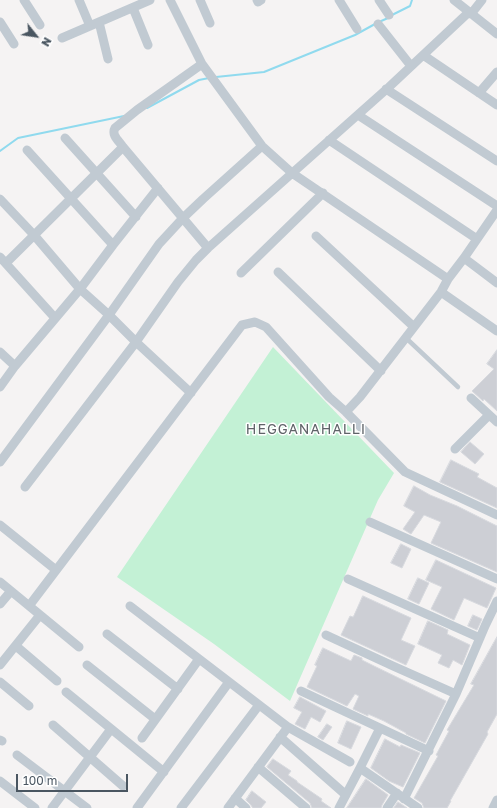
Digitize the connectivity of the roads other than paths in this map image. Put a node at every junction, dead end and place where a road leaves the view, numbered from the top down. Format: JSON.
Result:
{"nodes":[{"id":1,"x":24,"y":0,"type":"edge"},
{"id":2,"x":79,"y":0,"type":"edge"},
{"id":3,"x":150,"y":0,"type":"edge"},
{"id":4,"x":170,"y":0,"type":"edge"},
{"id":5,"x":200,"y":0,"type":"edge"},
{"id":6,"x":257,"y":0,"type":"edge"},
{"id":7,"x":261,"y":0,"type":"edge"},
{"id":8,"x":339,"y":0,"type":"edge"},
{"id":9,"x":379,"y":0,"type":"edge"},
{"id":10,"x":454,"y":0,"type":"edge"},
{"id":11,"x":482,"y":0,"type":"edge"},
{"id":12,"x":133,"y":8,"type":"junction"},
{"id":13,"x":470,"y":13,"type":"junction"},
{"id":14,"x":389,"y":15,"type":"dead end"},
{"id":15,"x":0,"y":22,"type":"edge"},
{"id":16,"x":99,"y":22,"type":"junction"},
{"id":17,"x":210,"y":23,"type":"dead end"},
{"id":18,"x":378,"y":24,"type":"dead end"},
{"id":19,"x":40,"y":25,"type":"dead end"},
{"id":20,"x":90,"y":26,"type":"junction"},
{"id":21,"x":357,"y":29,"type":"dead end"},
{"id":22,"x":497,"y":34,"type":"edge"},
{"id":23,"x":62,"y":38,"type":"dead end"},
{"id":24,"x":14,"y":44,"type":"dead end"},
{"id":25,"x":148,"y":45,"type":"dead end"},
{"id":26,"x":423,"y":55,"type":"junction"},
{"id":27,"x":108,"y":60,"type":"dead end"},
{"id":28,"x":202,"y":64,"type":"junction"},
{"id":29,"x":411,"y":66,"type":"junction"},
{"id":30,"x":497,"y":72,"type":"edge"},
{"id":31,"x":386,"y":89,"type":"junction"},
{"id":32,"x":479,"y":93,"type":"junction"},
{"id":33,"x":497,"y":105,"type":"edge"},
{"id":34,"x":358,"y":115,"type":"junction"},
{"id":35,"x":65,"y":138,"type":"dead end"},
{"id":36,"x":329,"y":140,"type":"junction"},
{"id":37,"x":262,"y":146,"type":"junction"},
{"id":38,"x":123,"y":147,"type":"junction"},
{"id":39,"x":27,"y":150,"type":"dead end"},
{"id":40,"x":497,"y":161,"type":"edge"},
{"id":41,"x":97,"y":173,"type":"junction"},
{"id":42,"x":292,"y":173,"type":"junction"},
{"id":43,"x":158,"y":188,"type":"junction"},
{"id":44,"x":323,"y":193,"type":"junction"},
{"id":45,"x":71,"y":198,"type":"junction"},
{"id":46,"x":0,"y":199,"type":"edge"},
{"id":47,"x":497,"y":206,"type":"edge"},
{"id":48,"x":497,"y":210,"type":"edge"},
{"id":49,"x":136,"y":217,"type":"junction"},
{"id":50,"x":183,"y":218,"type":"junction"},
{"id":51,"x":494,"y":222,"type":"edge"},
{"id":52,"x":34,"y":235,"type":"junction"},
{"id":53,"x":316,"y":236,"type":"dead end"},
{"id":54,"x":477,"y":239,"type":"junction"},
{"id":55,"x":113,"y":245,"type":"junction"},
{"id":56,"x":208,"y":248,"type":"junction"},
{"id":57,"x":464,"y":258,"type":"junction"},
{"id":58,"x":3,"y":260,"type":"edge"},
{"id":59,"x":278,"y":272,"type":"dead end"},
{"id":60,"x":241,"y":273,"type":"dead end"},
{"id":61,"x":448,"y":279,"type":"junction"},
{"id":62,"x":497,"y":283,"type":"edge"},
{"id":63,"x":80,"y":289,"type":"junction"},
{"id":64,"x":441,"y":292,"type":"junction"},
{"id":65,"x":109,"y":315,"type":"junction"},
{"id":66,"x":55,"y":318,"type":"junction"},
{"id":67,"x":414,"y":327,"type":"junction"},
{"id":68,"x":497,"y":331,"type":"edge"},
{"id":69,"x":406,"y":338,"type":"junction"},
{"id":70,"x":136,"y":342,"type":"junction"},
{"id":71,"x":0,"y":352,"type":"edge"},
{"id":72,"x":15,"y":366,"type":"junction"},
{"id":73,"x":381,"y":370,"type":"junction"},
{"id":74,"x":0,"y":387,"type":"edge"},
{"id":75,"x":458,"y":387,"type":"dead end"},
{"id":76,"x":191,"y":394,"type":"junction"},
{"id":77,"x":471,"y":398,"type":"dead end"},
{"id":78,"x":346,"y":412,"type":"junction"},
{"id":79,"x":489,"y":415,"type":"junction"},
{"id":80,"x":497,"y":422,"type":"edge"},
{"id":81,"x":455,"y":450,"type":"dead end"},
{"id":82,"x":0,"y":462,"type":"edge"},
{"id":83,"x":25,"y":487,"type":"dead end"},
{"id":84,"x":497,"y":515,"type":"edge"},
{"id":85,"x":370,"y":522,"type":"dead end"},
{"id":86,"x":0,"y":525,"type":"edge"},
{"id":87,"x":56,"y":570,"type":"junction"},
{"id":88,"x":348,"y":579,"type":"dead end"},
{"id":89,"x":497,"y":579,"type":"edge"},
{"id":90,"x":0,"y":582,"type":"edge"},
{"id":91,"x":11,"y":591,"type":"junction"},
{"id":92,"x":497,"y":601,"type":"edge"},
{"id":93,"x":0,"y":604,"type":"edge"},
{"id":94,"x":29,"y":606,"type":"junction"},
{"id":95,"x":130,"y":606,"type":"dead end"},
{"id":96,"x":40,"y":615,"type":"junction"},
{"id":97,"x":107,"y":634,"type":"dead end"},
{"id":98,"x":326,"y":635,"type":"dead end"},
{"id":99,"x":480,"y":638,"type":"junction"},
{"id":100,"x":16,"y":646,"type":"junction"},
{"id":101,"x":79,"y":647,"type":"dead end"},
{"id":102,"x":199,"y":659,"type":"junction"},
{"id":103,"x":0,"y":665,"type":"edge"},
{"id":104,"x":87,"y":665,"type":"dead end"},
{"id":105,"x":57,"y":681,"type":"dead end"},
{"id":106,"x":0,"y":682,"type":"edge"},
{"id":107,"x":229,"y":682,"type":"junction"},
{"id":108,"x":178,"y":689,"type":"junction"},
{"id":109,"x":301,"y":690,"type":"dead end"},
{"id":110,"x":66,"y":692,"type":"dead end"},
{"id":111,"x":456,"y":694,"type":"junction"},
{"id":112,"x":259,"y":705,"type":"junction"},
{"id":113,"x":29,"y":706,"type":"dead end"},
{"id":114,"x":155,"y":719,"type":"junction"},
{"id":115,"x":52,"y":726,"type":"dead end"},
{"id":116,"x":288,"y":727,"type":"junction"},
{"id":117,"x":380,"y":728,"type":"junction"},
{"id":118,"x":111,"y":729,"type":"junction"},
{"id":119,"x":280,"y":737,"type":"junction"},
{"id":120,"x":142,"y":738,"type":"dead end"},
{"id":121,"x":429,"y":751,"type":"junction"},
{"id":122,"x":17,"y":755,"type":"dead end"},
{"id":123,"x":90,"y":757,"type":"junction"},
{"id":124,"x":350,"y":762,"type":"dead end"},
{"id":125,"x":258,"y":767,"type":"junction"},
{"id":126,"x":360,"y":768,"type":"junction"},
{"id":127,"x":164,"y":772,"type":"junction"},
{"id":128,"x":0,"y":781,"type":"edge"},
{"id":129,"x":123,"y":786,"type":"dead end"},
{"id":130,"x":65,"y":791,"type":"junction"},
{"id":131,"x":346,"y":795,"type":"junction"},
{"id":132,"x":401,"y":796,"type":"junction"},
{"id":133,"x":235,"y":798,"type":"junction"},
{"id":134,"x":497,"y":800,"type":"edge"},
{"id":135,"x":35,"y":808,"type":"edge"},
{"id":136,"x":52,"y":808,"type":"edge"},
{"id":137,"x":87,"y":808,"type":"edge"},
{"id":138,"x":137,"y":808,"type":"edge"},
{"id":139,"x":181,"y":808,"type":"edge"},
{"id":140,"x":228,"y":808,"type":"edge"},
{"id":141,"x":246,"y":808,"type":"edge"},
{"id":142,"x":306,"y":808,"type":"edge"},
{"id":143,"x":339,"y":808,"type":"edge"},
{"id":144,"x":387,"y":808,"type":"edge"},
{"id":145,"x":418,"y":808,"type":"edge"},
{"id":146,"x":493,"y":808,"type":"edge"}],
"edges":[{"from":1,"to":19,"type":"street"},
{"from":2,"to":20,"type":"street"},
{"from":3,"to":12,"type":"street"},
{"from":4,"to":28,"type":"street"},
{"from":5,"to":17,"type":"street"},
{"from":6,"to":7,"type":"street"},
{"from":8,"to":21,"type":"street"},
{"from":9,"to":14,"type":"street"},
{"from":10,"to":13,"type":"street"},
{"from":11,"to":13,"type":"street"},
{"from":12,"to":16,"type":"street"},
{"from":12,"to":25,"type":"street"},
{"from":13,"to":22,"type":"street"},
{"from":13,"to":26,"type":"street"},
{"from":15,"to":24,"type":"street"},
{"from":16,"to":20,"type":"street"},
{"from":16,"to":27,"type":"street"},
{"from":18,"to":29,"type":"street"},
{"from":20,"to":23,"type":"street"},
{"from":26,"to":29,"type":"street"},
{"from":26,"to":32,"type":"street"},
{"from":28,"to":37,"type":"street"},
{"from":28,"to":38,"type":"street"},
{"from":29,"to":31,"type":"street"},
{"from":30,"to":32,"type":"street"},
{"from":31,"to":34,"type":"street"},
{"from":31,"to":40,"type":"street"},
{"from":32,"to":33,"type":"street"},
{"from":34,"to":36,"type":"street"},
{"from":34,"to":47,"type":"street"},
{"from":35,"to":41,"type":"street"},
{"from":36,"to":42,"type":"street"},
{"from":36,"to":54,"type":"street"},
{"from":37,"to":42,"type":"street"},
{"from":37,"to":50,"type":"street"},
{"from":38,"to":41,"type":"street"},
{"from":38,"to":43,"type":"street"},
{"from":39,"to":45,"type":"street"},
{"from":41,"to":45,"type":"street"},
{"from":41,"to":49,"type":"street"},
{"from":42,"to":44,"type":"street"},
{"from":42,"to":56,"type":"street"},
{"from":43,"to":49,"type":"street"},
{"from":43,"to":50,"type":"street"},
{"from":44,"to":60,"type":"street"},
{"from":44,"to":61,"type":"street"},
{"from":45,"to":52,"type":"street"},
{"from":45,"to":55,"type":"street"},
{"from":46,"to":52,"type":"street"},
{"from":48,"to":51,"type":"street"},
{"from":49,"to":55,"type":"street"},
{"from":50,"to":56,"type":"street"},
{"from":50,"to":65,"type":"street"},
{"from":51,"to":54,"type":"street"},
{"from":52,"to":58,"type":"street"},
{"from":52,"to":63,"type":"street"},
{"from":53,"to":67,"type":"street"},
{"from":54,"to":57,"type":"street"},
{"from":55,"to":63,"type":"street"},
{"from":56,"to":70,"type":"street"},
{"from":57,"to":61,"type":"street"},
{"from":57,"to":62,"type":"street"},
{"from":58,"to":66,"type":"street"},
{"from":59,"to":73,"type":"street"},
{"from":61,"to":64,"type":"street"},
{"from":63,"to":65,"type":"street"},
{"from":63,"to":66,"type":"street"},
{"from":64,"to":67,"type":"street"},
{"from":64,"to":68,"type":"street"},
{"from":65,"to":70,"type":"street"},
{"from":65,"to":82,"type":"street"},
{"from":66,"to":72,"type":"street"},
{"from":67,"to":69,"type":"street"},
{"from":69,"to":73,"type":"street"},
{"from":69,"to":75,"type":"lane"},
{"from":70,"to":76,"type":"street"},
{"from":70,"to":83,"type":"street"},
{"from":71,"to":72,"type":"street"},
{"from":72,"to":74,"type":"street"},
{"from":73,"to":78,"type":"street"},
{"from":76,"to":78,"type":"street"},
{"from":76,"to":87,"type":"street"},
{"from":77,"to":79,"type":"street"},
{"from":78,"to":84,"type":"street"},
{"from":79,"to":80,"type":"street"},
{"from":79,"to":81,"type":"street"},
{"from":85,"to":89,"type":"street"},
{"from":86,"to":87,"type":"street"},
{"from":87,"to":94,"type":"street"},
{"from":88,"to":99,"type":"street"},
{"from":90,"to":91,"type":"street"},
{"from":91,"to":93,"type":"street"},
{"from":91,"to":94,"type":"street"},
{"from":92,"to":99,"type":"street"},
{"from":94,"to":96,"type":"street"},
{"from":95,"to":102,"type":"street"},
{"from":96,"to":100,"type":"street"},
{"from":96,"to":101,"type":"street"},
{"from":97,"to":108,"type":"street"},
{"from":98,"to":111,"type":"street"},
{"from":99,"to":111,"type":"street"},
{"from":100,"to":103,"type":"street"},
{"from":100,"to":105,"type":"street"},
{"from":102,"to":107,"type":"street"},
{"from":102,"to":108,"type":"street"},
{"from":104,"to":114,"type":"street"},
{"from":106,"to":113,"type":"street"},
{"from":107,"to":112,"type":"street"},
{"from":107,"to":127,"type":"street"},
{"from":108,"to":114,"type":"street"},
{"from":109,"to":117,"type":"street"},
{"from":110,"to":118,"type":"street"},
{"from":111,"to":121,"type":"street"},
{"from":112,"to":116,"type":"street"},
{"from":112,"to":139,"type":"street"},
{"from":114,"to":120,"type":"street"},
{"from":115,"to":123,"type":"street"},
{"from":116,"to":119,"type":"street"},
{"from":116,"to":124,"type":"street"},
{"from":117,"to":121,"type":"street"},
{"from":117,"to":126,"type":"street"},
{"from":118,"to":123,"type":"street"},
{"from":118,"to":127,"type":"street"},
{"from":119,"to":125,"type":"street"},
{"from":119,"to":131,"type":"street"},
{"from":121,"to":132,"type":"street"},
{"from":122,"to":130,"type":"street"},
{"from":123,"to":129,"type":"street"},
{"from":123,"to":130,"type":"street"},
{"from":125,"to":133,"type":"street"},
{"from":125,"to":142,"type":"street"},
{"from":126,"to":131,"type":"street"},
{"from":126,"to":132,"type":"street"},
{"from":127,"to":138,"type":"street"},
{"from":128,"to":135,"type":"street"},
{"from":130,"to":136,"type":"street"},
{"from":130,"to":137,"type":"street"},
{"from":131,"to":143,"type":"street"},
{"from":132,"to":144,"type":"street"},
{"from":132,"to":145,"type":"street"},
{"from":133,"to":140,"type":"street"},
{"from":133,"to":141,"type":"street"},
{"from":134,"to":146,"type":"street"}]}
